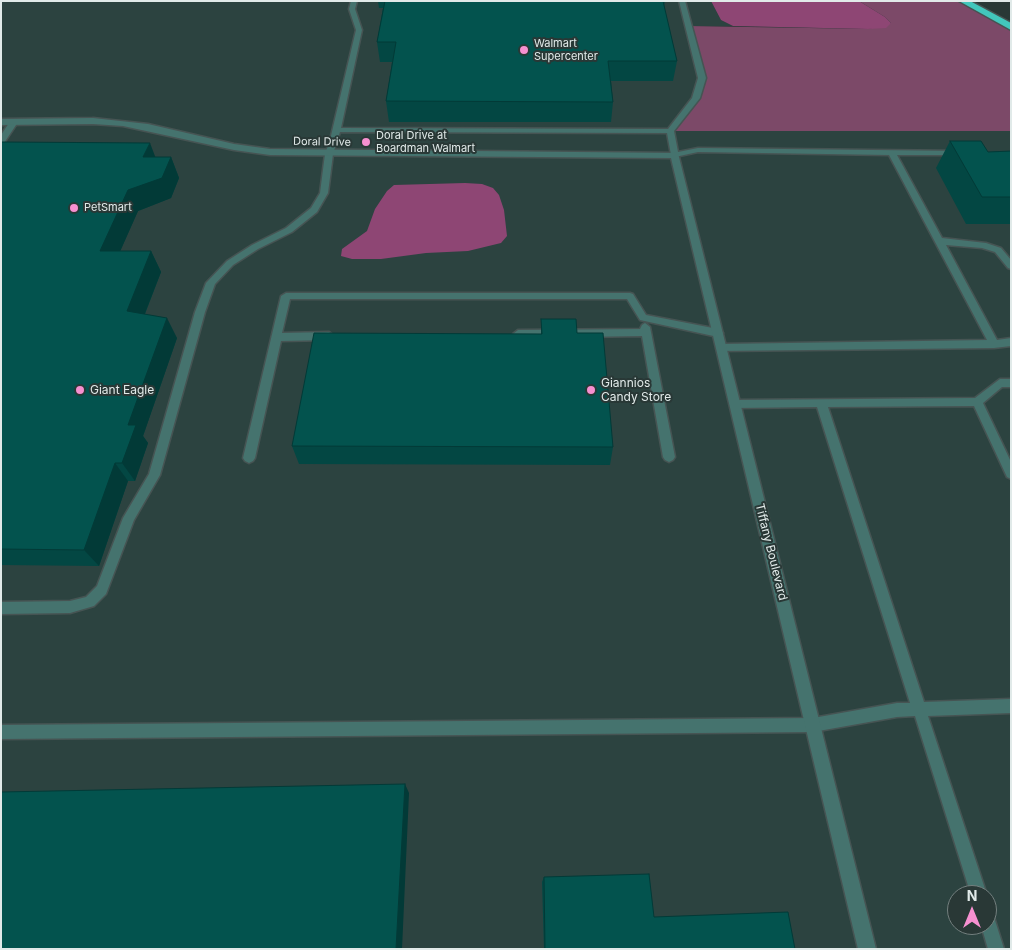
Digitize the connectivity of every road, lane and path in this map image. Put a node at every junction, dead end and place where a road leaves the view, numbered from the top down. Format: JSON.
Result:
{"nodes":[{"id":1,"x":354,"y":1,"type":"edge"},
{"id":2,"x":682,"y":1,"type":"edge"},
{"id":3,"x":963,"y":1,"type":"edge"},
{"id":4,"x":1011,"y":27,"type":"edge"},
{"id":5,"x":1,"y":122,"type":"edge"},
{"id":6,"x":14,"y":122,"type":"junction"},
{"id":7,"x":336,"y":130,"type":"junction"},
{"id":8,"x":670,"y":131,"type":"junction"},
{"id":9,"x":1,"y":141,"type":"edge"},
{"id":10,"x":892,"y":152,"type":"junction"},
{"id":11,"x":971,"y":153,"type":"edge"},
{"id":12,"x":329,"y":154,"type":"junction"},
{"id":13,"x":675,"y":155,"type":"junction"},
{"id":14,"x":939,"y":241,"type":"junction"},
{"id":15,"x":1011,"y":266,"type":"edge"},
{"id":16,"x":643,"y":318,"type":"junction"},
{"id":17,"x":646,"y":332,"type":"junction"},
{"id":18,"x":718,"y":333,"type":"junction"},
{"id":19,"x":506,"y":334,"type":"edge"},
{"id":20,"x":336,"y":336,"type":"edge"},
{"id":21,"x":277,"y":337,"type":"junction"},
{"id":22,"x":1011,"y":342,"type":"edge"},
{"id":23,"x":994,"y":344,"type":"junction"},
{"id":24,"x":722,"y":348,"type":"junction"},
{"id":25,"x":1011,"y":383,"type":"edge"},
{"id":26,"x":977,"y":402,"type":"junction"},
{"id":27,"x":822,"y":403,"type":"junction"},
{"id":28,"x":735,"y":404,"type":"junction"},
{"id":29,"x":669,"y":457,"type":"dead end"},
{"id":30,"x":249,"y":458,"type":"dead end"},
{"id":31,"x":1011,"y":474,"type":"edge"},
{"id":32,"x":1,"y":608,"type":"edge"},
{"id":33,"x":1011,"y":706,"type":"edge"},
{"id":34,"x":919,"y":709,"type":"junction"},
{"id":35,"x":813,"y":725,"type":"junction"},
{"id":36,"x":1,"y":732,"type":"edge"},
{"id":37,"x":976,"y":885,"type":"edge"},
{"id":38,"x":992,"y":935,"type":"edge"},
{"id":39,"x":867,"y":949,"type":"edge"},
{"id":40,"x":996,"y":949,"type":"edge"}],
"edges":[{"from":1,"to":7,"type":"lane"},
{"from":2,"to":8,"type":"lane"},
{"from":3,"to":4,"type":"highway"},
{"from":5,"to":6,"type":"street","name":"Doral Drive"},
{"from":6,"to":9,"type":"lane"},
{"from":6,"to":12,"type":"street","name":"Doral Drive"},
{"from":7,"to":8,"type":"lane"},
{"from":7,"to":12,"type":"lane"},
{"from":8,"to":13,"type":"lane"},
{"from":10,"to":11,"type":"lane"},
{"from":10,"to":13,"type":"lane"},
{"from":10,"to":14,"type":"lane"},
{"from":12,"to":13,"type":"street","name":"Doral Drive"},
{"from":12,"to":32,"type":"lane"},
{"from":13,"to":18,"type":"street","name":"Tiffany Boulevard"},
{"from":14,"to":15,"type":"lane"},
{"from":14,"to":23,"type":"lane"},
{"from":16,"to":17,"type":"lane"},
{"from":16,"to":18,"type":"lane"},
{"from":16,"to":21,"type":"lane"},
{"from":17,"to":19,"type":"lane"},
{"from":17,"to":29,"type":"lane"},
{"from":18,"to":24,"type":"street","name":"Tiffany Boulevard"},
{"from":20,"to":21,"type":"lane"},
{"from":21,"to":30,"type":"lane"},
{"from":22,"to":23,"type":"lane"},
{"from":23,"to":24,"type":"lane"},
{"from":24,"to":28,"type":"street","name":"Tiffany Boulevard"},
{"from":25,"to":26,"type":"lane"},
{"from":26,"to":27,"type":"lane"},
{"from":26,"to":31,"type":"lane"},
{"from":27,"to":28,"type":"lane"},
{"from":27,"to":34,"type":"lane"},
{"from":28,"to":35,"type":"street","name":"Tiffany Boulevard"},
{"from":33,"to":34,"type":"lane"},
{"from":34,"to":35,"type":"lane"},
{"from":34,"to":37,"type":"lane"},
{"from":35,"to":36,"type":"lane"},
{"from":35,"to":39,"type":"street","name":"Tiffany Boulevard"},
{"from":38,"to":40,"type":"lane"}]}
